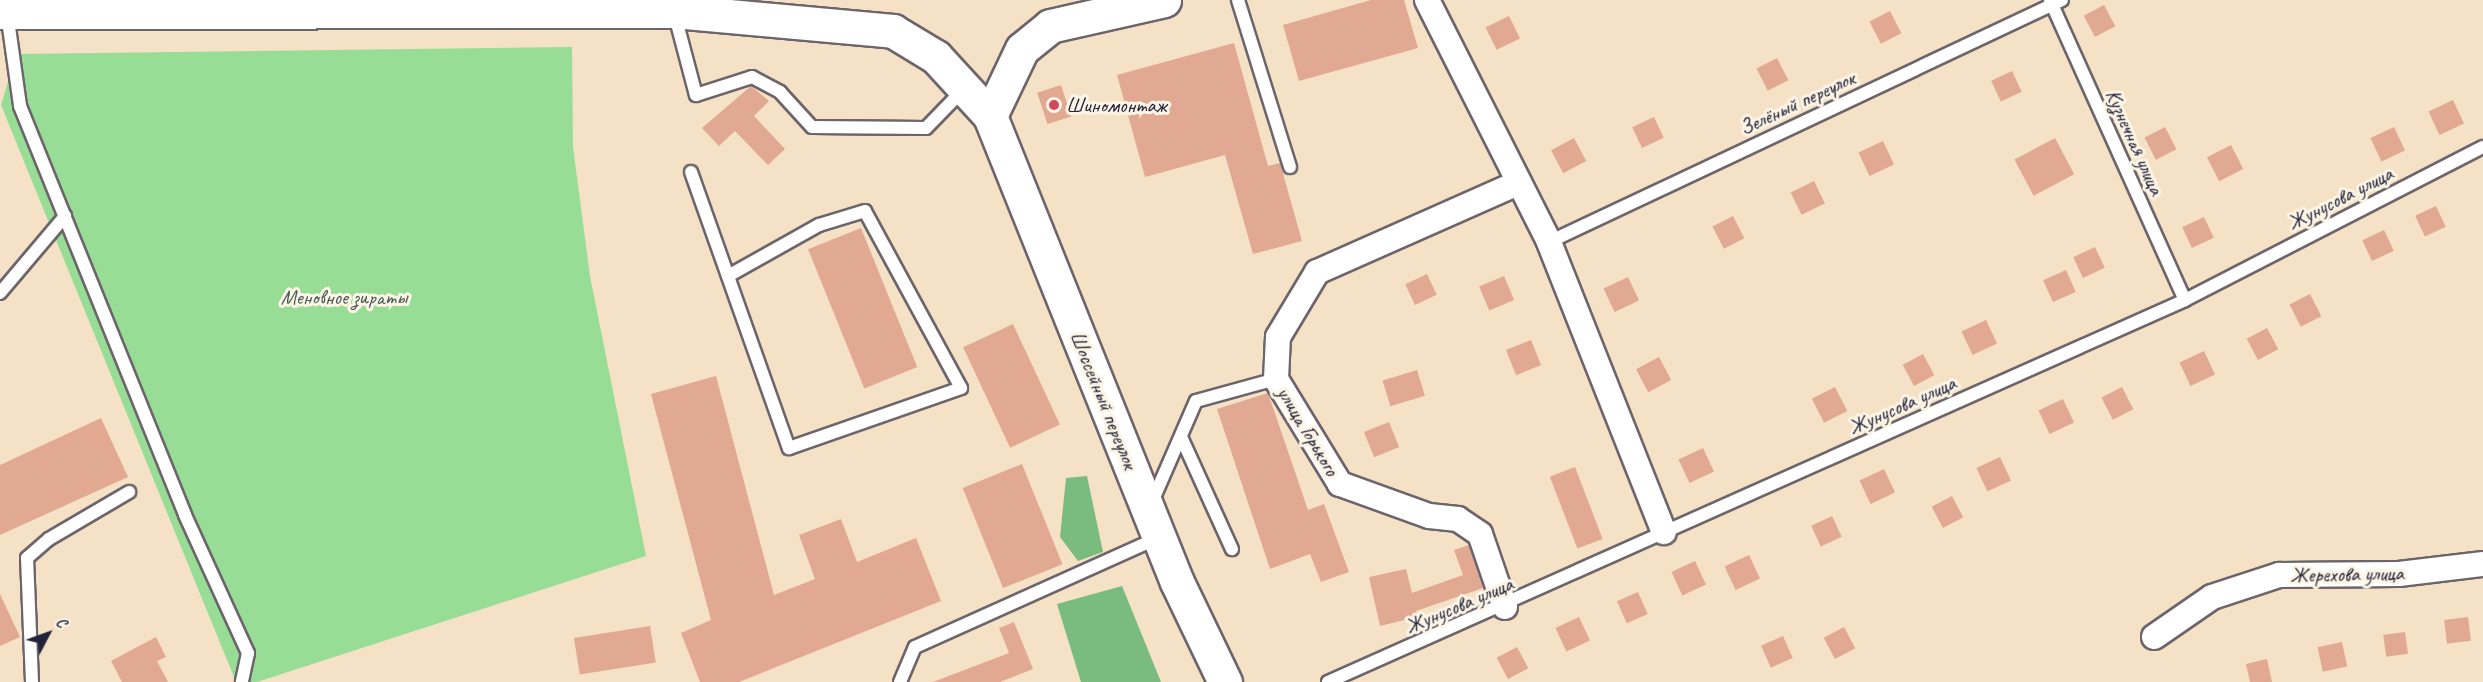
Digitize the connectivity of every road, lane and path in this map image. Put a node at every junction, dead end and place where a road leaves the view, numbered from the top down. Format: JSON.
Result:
{"nodes":[{"id":1,"x":1164,"y":0,"type":"edge"},
{"id":2,"x":1238,"y":0,"type":"edge"},
{"id":3,"x":1427,"y":0,"type":"edge"},
{"id":4,"x":2054,"y":2,"type":"edge"},
{"id":5,"x":674,"y":11,"type":"junction"},
{"id":6,"x":4,"y":12,"type":"edge"},
{"id":7,"x":966,"y":87,"type":"junction"},
{"id":8,"x":990,"y":116,"type":"junction"},
{"id":9,"x":2483,"y":147,"type":"edge"},
{"id":10,"x":1290,"y":167,"type":"dead end"},
{"id":11,"x":691,"y":172,"type":"dead end"},
{"id":12,"x":1518,"y":183,"type":"junction"},
{"id":13,"x":65,"y":216,"type":"junction"},
{"id":14,"x":1549,"y":242,"type":"junction"},
{"id":15,"x":728,"y":276,"type":"junction"},
{"id":16,"x":0,"y":293,"type":"edge"},
{"id":17,"x":2185,"y":300,"type":"junction"},
{"id":18,"x":1276,"y":379,"type":"junction"},
{"id":19,"x":1182,"y":439,"type":"junction"},
{"id":20,"x":129,"y":492,"type":"dead end"},
{"id":21,"x":1154,"y":524,"type":"junction"},
{"id":22,"x":1664,"y":532,"type":"junction"},
{"id":23,"x":1232,"y":549,"type":"dead end"},
{"id":24,"x":2483,"y":564,"type":"edge"},
{"id":25,"x":1505,"y":607,"type":"junction"},
{"id":26,"x":2154,"y":637,"type":"dead end"},
{"id":27,"x":32,"y":682,"type":"edge"},
{"id":28,"x":242,"y":682,"type":"edge"},
{"id":29,"x":900,"y":682,"type":"edge"},
{"id":30,"x":1225,"y":682,"type":"edge"},
{"id":31,"x":1328,"y":682,"type":"edge"}],
"edges":[{"from":1,"to":8,"type":"main road"},
{"from":2,"to":10,"type":"lane"},
{"from":3,"to":12,"type":"street"},
{"from":4,"to":14,"type":"lane","name":"Зелёный переулок"},
{"from":4,"to":17,"type":"lane","name":"Кузнечная улица"},
{"from":5,"to":6,"type":"main road","name":"Шоссейный переулок"},
{"from":5,"to":7,"type":"main road","name":"Шоссейный переулок"},
{"from":5,"to":7,"type":"lane"},
{"from":6,"to":13,"type":"lane"},
{"from":7,"to":8,"type":"main road","name":"Шоссейный переулок"},
{"from":8,"to":21,"type":"main road","name":"Шоссейный переулок"},
{"from":9,"to":17,"type":"lane","name":"Жунусова улица"},
{"from":11,"to":15,"type":"lane"},
{"from":12,"to":14,"type":"street"},
{"from":12,"to":18,"type":"street","name":"улица Горького"},
{"from":13,"to":16,"type":"lane"},
{"from":13,"to":28,"type":"lane"},
{"from":14,"to":22,"type":"street"},
{"from":15,"to":15,"type":"lane"},
{"from":17,"to":22,"type":"lane","name":"Жунусова улица"},
{"from":18,"to":19,"type":"lane"},
{"from":18,"to":25,"type":"street","name":"улица Горького"},
{"from":19,"to":21,"type":"lane"},
{"from":19,"to":23,"type":"lane"},
{"from":20,"to":27,"type":"lane"},
{"from":21,"to":29,"type":"lane"},
{"from":21,"to":30,"type":"main road","name":"Шоссейный переулок"},
{"from":22,"to":25,"type":"lane","name":"Жунусова улица"},
{"from":24,"to":26,"type":"street","name":"Жерехова улица"},
{"from":25,"to":31,"type":"lane","name":"Жунусова улица"}]}
